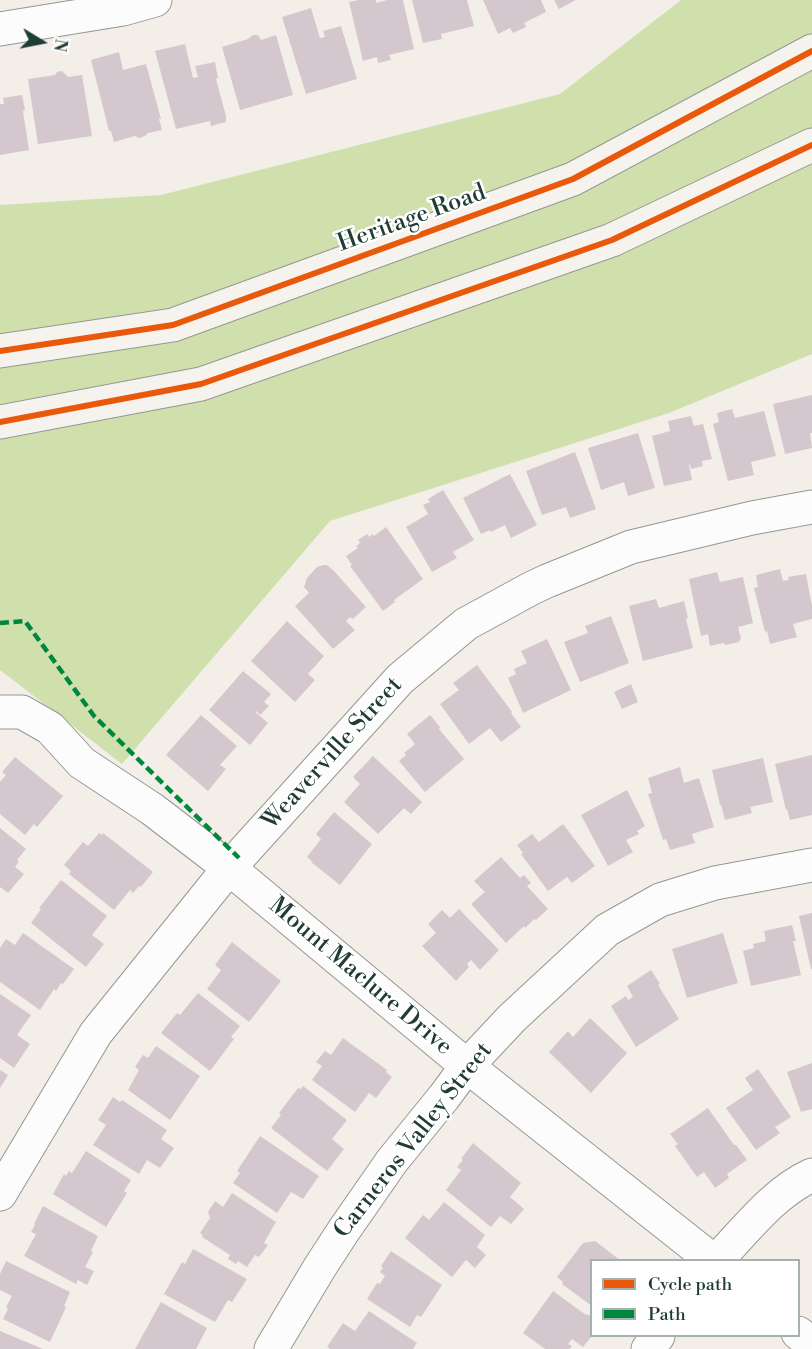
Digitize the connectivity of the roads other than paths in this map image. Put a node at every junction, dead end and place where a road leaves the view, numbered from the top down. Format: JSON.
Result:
{"nodes":[{"id":1,"x":155,"y":0,"type":"edge"},
{"id":2,"x":0,"y":29,"type":"edge"},
{"id":3,"x":812,"y":51,"type":"edge"},
{"id":4,"x":812,"y":145,"type":"edge"},
{"id":5,"x":0,"y":351,"type":"edge"},
{"id":6,"x":0,"y":422,"type":"edge"},
{"id":7,"x":812,"y":507,"type":"edge"},
{"id":8,"x":0,"y":712,"type":"edge"},
{"id":9,"x":812,"y":864,"type":"edge"},
{"id":10,"x":229,"y":868,"type":"junction"},
{"id":11,"x":466,"y":1066,"type":"junction"},
{"id":12,"x":812,"y":1175,"type":"edge"},
{"id":13,"x":0,"y":1194,"type":"edge"},
{"id":14,"x":711,"y":1259,"type":"edge"},
{"id":15,"x":718,"y":1259,"type":"edge"},
{"id":16,"x":800,"y":1335,"type":"edge"},
{"id":17,"x":812,"y":1344,"type":"edge"},
{"id":18,"x":272,"y":1349,"type":"edge"}],
"edges":[{"from":1,"to":2,"type":"street"},
{"from":3,"to":5,"type":"main road","name":"Heritage Road"},
{"from":4,"to":6,"type":"main road"},
{"from":7,"to":10,"type":"street","name":"Weaverville Street"},
{"from":8,"to":10,"type":"street","name":"Mount Maclure Drive"},
{"from":9,"to":11,"type":"street","name":"Carneros Valley Street"},
{"from":10,"to":11,"type":"street","name":"Mount Maclure Drive"},
{"from":10,"to":13,"type":"street","name":"Weaverville Street"},
{"from":11,"to":14,"type":"street","name":"Mount Maclure Drive"},
{"from":11,"to":18,"type":"street","name":"Carneros Valley Street"},
{"from":12,"to":15,"type":"street"},
{"from":16,"to":17,"type":"street"}]}
